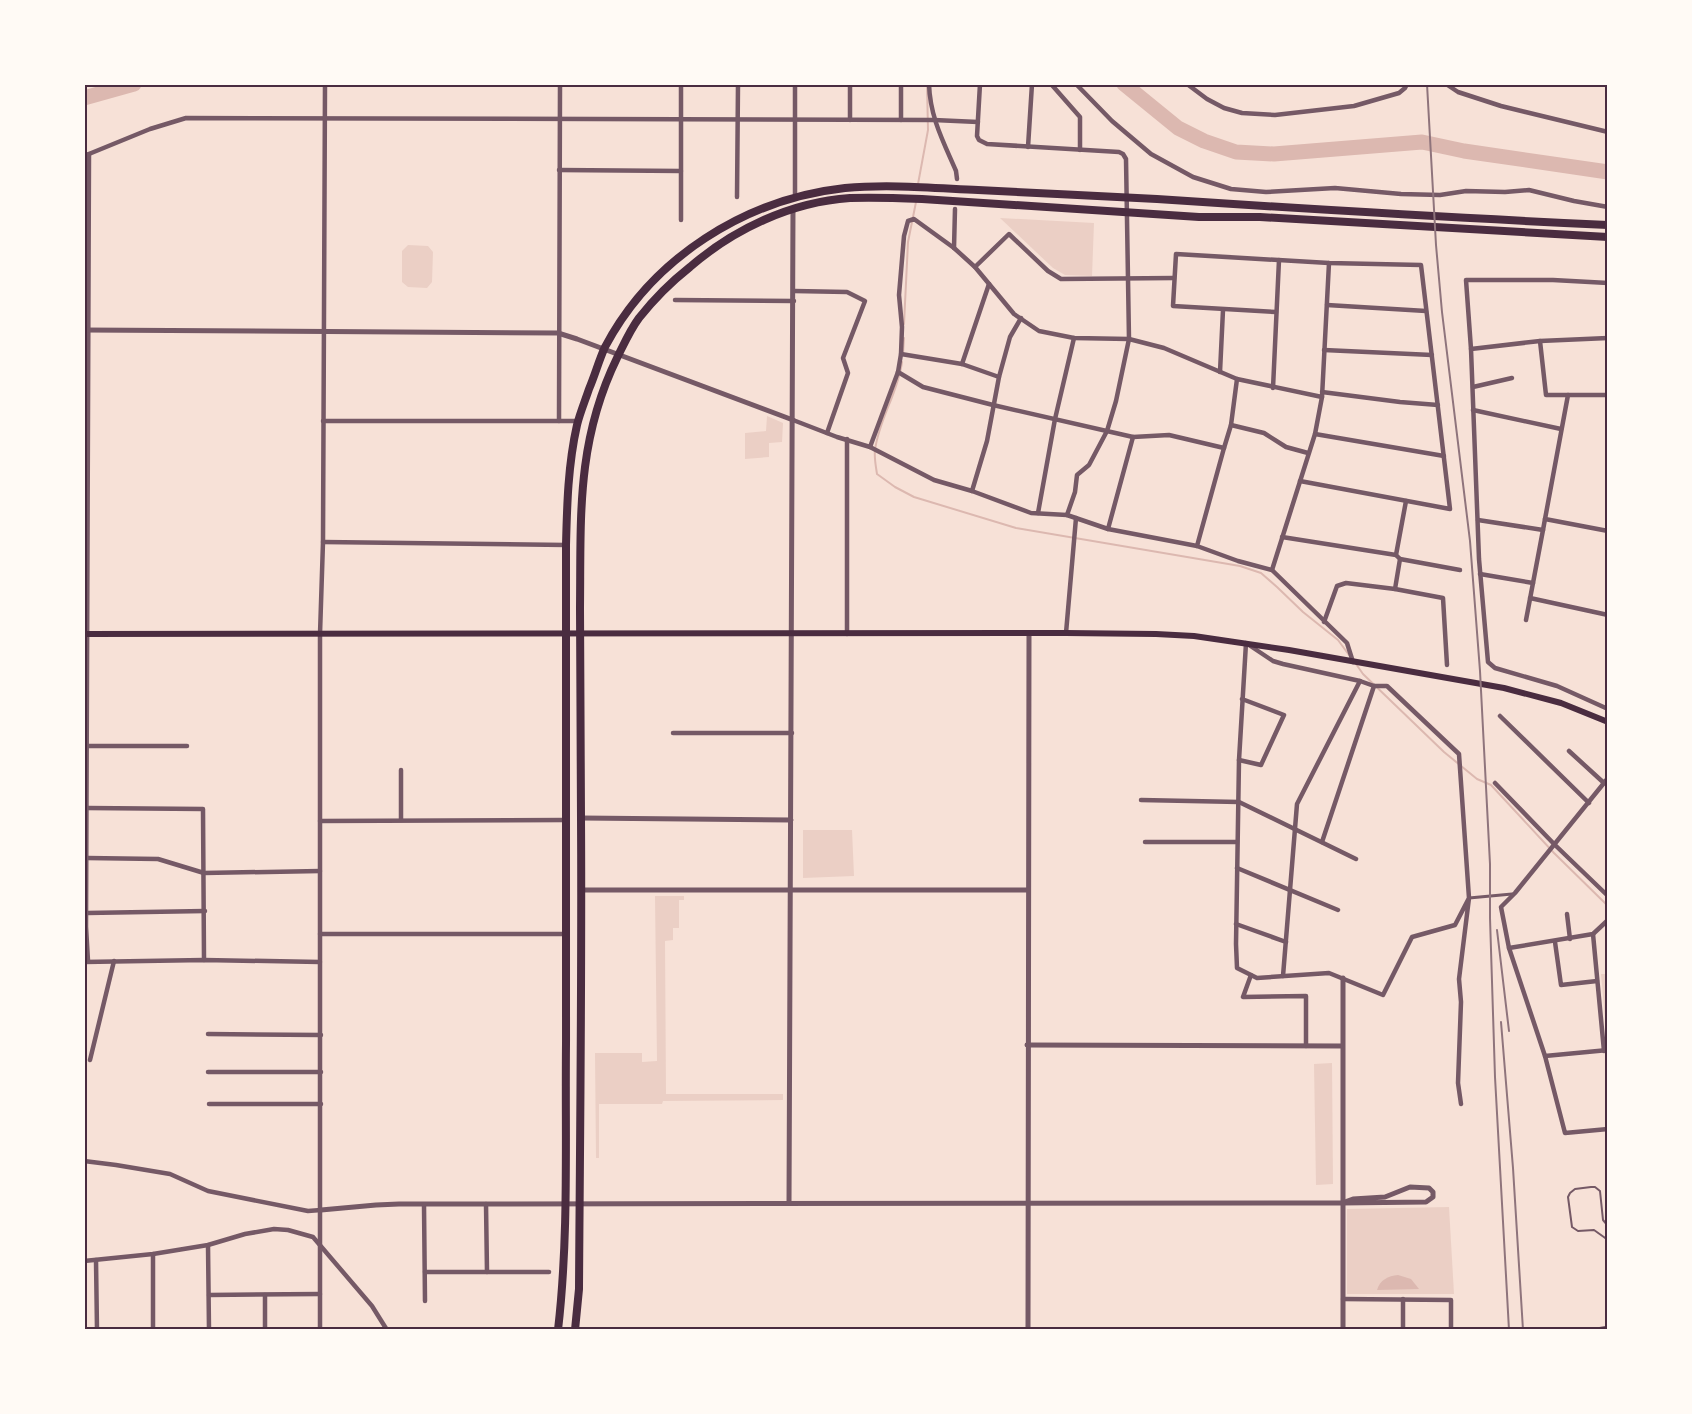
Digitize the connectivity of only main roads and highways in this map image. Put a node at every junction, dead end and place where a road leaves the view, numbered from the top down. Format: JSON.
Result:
{"nodes":[{"id":1,"x":1608,"y":225,"type":"edge"},
{"id":2,"x":1608,"y":237,"type":"edge"},
{"id":3,"x":86,"y":634,"type":"edge"},
{"id":4,"x":567,"y":634,"type":"junction"},
{"id":5,"x":580,"y":634,"type":"junction"},
{"id":6,"x":1608,"y":722,"type":"edge"},
{"id":7,"x":558,"y":1330,"type":"edge"},
{"id":8,"x":575,"y":1330,"type":"edge"}],
"edges":[{"from":1,"to":4,"type":"highway"},
{"from":2,"to":5,"type":"highway"},
{"from":3,"to":4,"type":"main road"},
{"from":4,"to":5,"type":"main road"},
{"from":4,"to":7,"type":"highway"},
{"from":5,"to":6,"type":"main road"},
{"from":5,"to":8,"type":"highway"}]}
